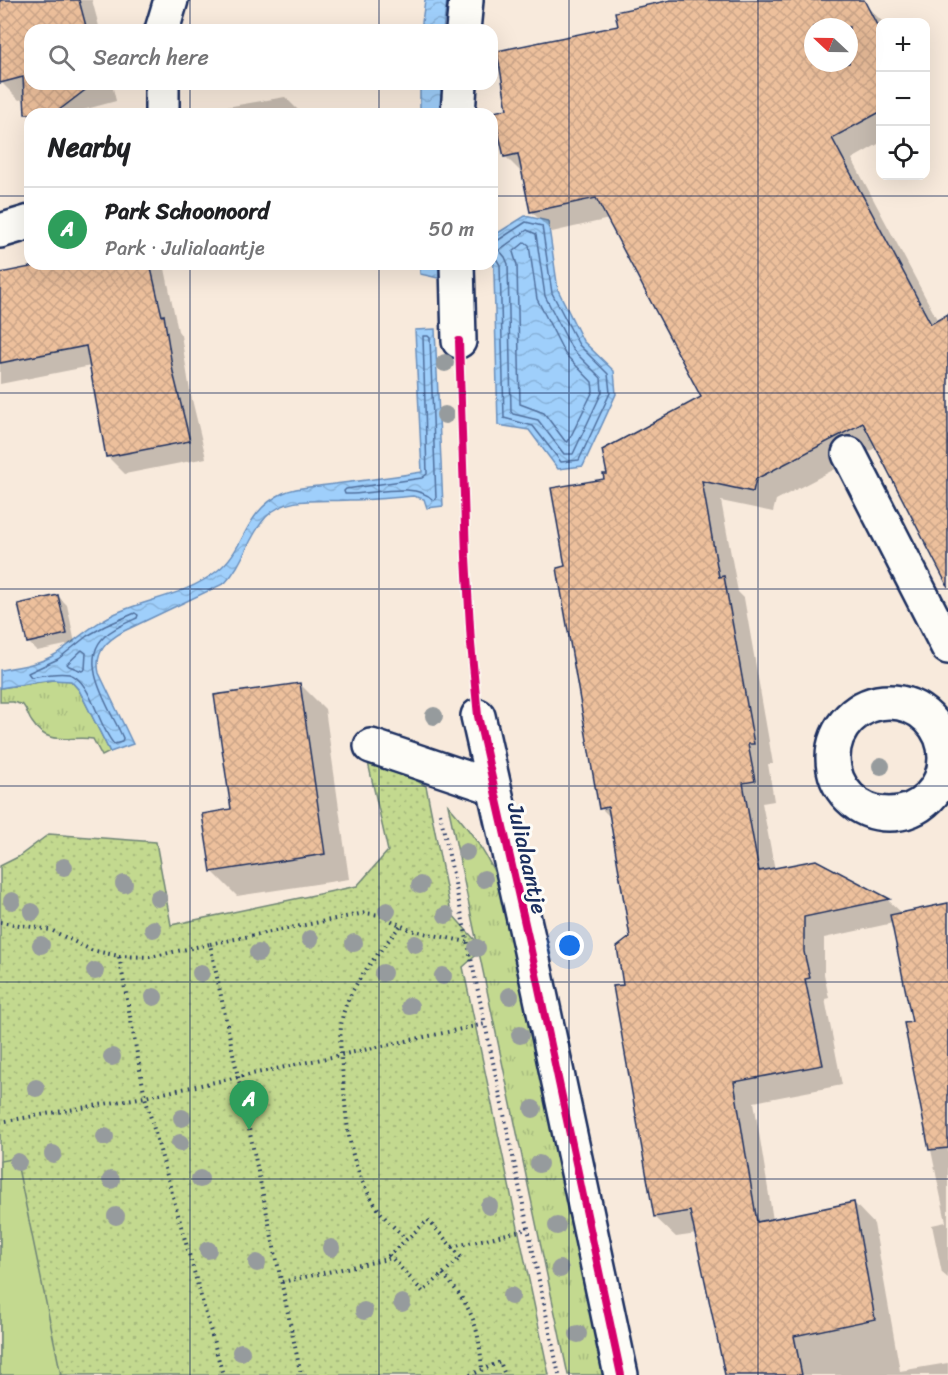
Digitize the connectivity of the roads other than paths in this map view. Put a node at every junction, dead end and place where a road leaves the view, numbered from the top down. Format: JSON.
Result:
{"nodes":[{"id":1,"x":171,"y":0,"type":"edge"},
{"id":2,"x":466,"y":0,"type":"edge"},
{"id":3,"x":164,"y":24,"type":"edge"},
{"id":4,"x":464,"y":24,"type":"edge"},
{"id":5,"x":162,"y":90,"type":"edge"},
{"id":6,"x":460,"y":90,"type":"edge"},
{"id":7,"x":162,"y":108,"type":"edge"},
{"id":8,"x":458,"y":108,"type":"edge"},
{"id":9,"x":24,"y":224,"type":"edge"},
{"id":10,"x":0,"y":231,"type":"edge"},
{"id":11,"x":457,"y":270,"type":"edge"},
{"id":12,"x":459,"y":341,"type":"dead end"},
{"id":13,"x":849,"y":454,"type":"dead end"},
{"id":14,"x":948,"y":647,"type":"edge"},
{"id":15,"x":478,"y":716,"type":"dead end"},
{"id":16,"x":371,"y":746,"type":"dead end"},
{"id":17,"x":493,"y":787,"type":"junction"},
{"id":18,"x":621,"y":1375,"type":"edge"}],
"edges":[{"from":1,"to":3,"type":"street"},
{"from":2,"to":4,"type":"street"},
{"from":5,"to":7,"type":"street"},
{"from":6,"to":8,"type":"street"},
{"from":9,"to":10,"type":"street"},
{"from":11,"to":12,"type":"street"},
{"from":13,"to":14,"type":"street"},
{"from":15,"to":17,"type":"street","name":"Julialaantje"},
{"from":16,"to":17,"type":"street"},
{"from":17,"to":18,"type":"street","name":"Julialaantje"}]}
